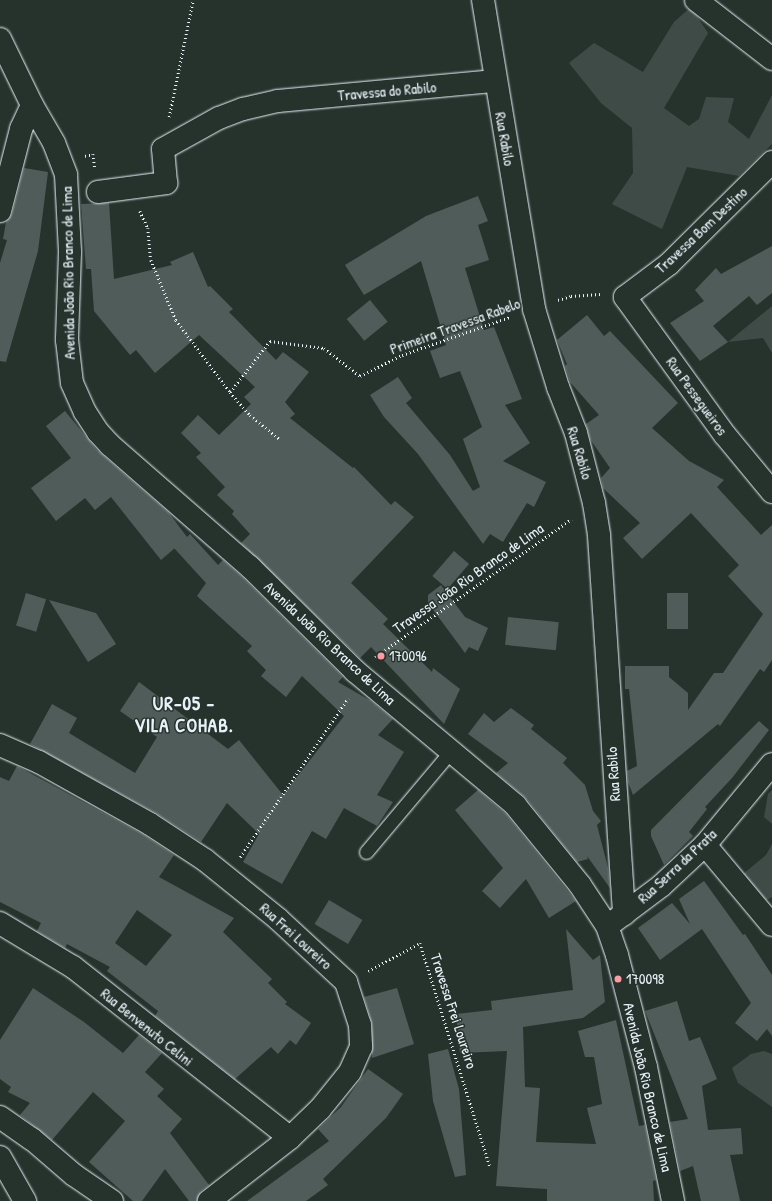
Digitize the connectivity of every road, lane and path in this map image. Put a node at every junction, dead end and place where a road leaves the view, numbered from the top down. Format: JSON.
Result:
{"nodes":[{"id":1,"x":193,"y":0,"type":"edge"},
{"id":2,"x":483,"y":0,"type":"edge"},
{"id":3,"x":696,"y":0,"type":"edge"},
{"id":4,"x":0,"y":39,"type":"edge"},
{"id":5,"x":772,"y":59,"type":"edge"},
{"id":6,"x":495,"y":81,"type":"junction"},
{"id":7,"x":32,"y":105,"type":"junction"},
{"id":8,"x":164,"y":149,"type":"junction"},
{"id":9,"x":772,"y":162,"type":"edge"},
{"id":10,"x":129,"y":187,"type":"junction"},
{"id":11,"x":98,"y":192,"type":"dead end"},
{"id":12,"x":0,"y":211,"type":"edge"},
{"id":13,"x":625,"y":297,"type":"junction"},
{"id":14,"x":534,"y":309,"type":"junction"},
{"id":15,"x":230,"y":392,"type":"junction"},
{"id":16,"x":280,"y":439,"type":"dead end"},
{"id":17,"x":772,"y":492,"type":"edge"},
{"id":18,"x":594,"y":503,"type":"junction"},
{"id":19,"x":359,"y":674,"type":"junction"},
{"id":20,"x":0,"y":745,"type":"edge"},
{"id":21,"x":451,"y":751,"type":"junction"},
{"id":22,"x":772,"y":764,"type":"edge"},
{"id":23,"x":705,"y":845,"type":"junction"},
{"id":24,"x":366,"y":852,"type":"dead end"},
{"id":25,"x":227,"y":876,"type":"junction"},
{"id":26,"x":615,"y":920,"type":"junction"},
{"id":27,"x":0,"y":923,"type":"edge"},
{"id":28,"x":772,"y":925,"type":"edge"},
{"id":29,"x":346,"y":982,"type":"junction"},
{"id":30,"x":0,"y":1117,"type":"edge"},
{"id":31,"x":290,"y":1138,"type":"junction"},
{"id":32,"x":0,"y":1157,"type":"edge"},
{"id":33,"x":490,"y":1166,"type":"dead end"},
{"id":34,"x":25,"y":1201,"type":"edge"},
{"id":35,"x":112,"y":1201,"type":"edge"},
{"id":36,"x":209,"y":1201,"type":"edge"},
{"id":37,"x":673,"y":1201,"type":"edge"}],
"edges":[{"from":1,"to":8,"type":"path"},
{"from":2,"to":6,"type":"street","name":"Rua Rabilo"},
{"from":3,"to":5,"type":"street"},
{"from":4,"to":7,"type":"street","name":"Avenida João Rio Branco de Lima"},
{"from":6,"to":8,"type":"street","name":"Travessa do Rabilo"},
{"from":6,"to":14,"type":"street","name":"Rua Rabilo"},
{"from":7,"to":12,"type":"street"},
{"from":7,"to":19,"type":"street","name":"Avenida João Rio Branco de Lima"},
{"from":8,"to":10,"type":"street"},
{"from":9,"to":13,"type":"street","name":"Travessa Bom Destino"},
{"from":10,"to":11,"type":"street"},
{"from":10,"to":15,"type":"path"},
{"from":13,"to":14,"type":"path"},
{"from":13,"to":17,"type":"street","name":"Rua Pessegueiros"},
{"from":14,"to":15,"type":"path","name":"Primeira Travessa Rabelo"},
{"from":14,"to":18,"type":"street","name":"Rua Rabilo"},
{"from":15,"to":16,"type":"path"},
{"from":18,"to":19,"type":"path","name":"Travessa João Rio Branco de Lima"},
{"from":18,"to":26,"type":"street","name":"Rua Rabilo"},
{"from":19,"to":21,"type":"street","name":"Avenida João Rio Branco de Lima"},
{"from":19,"to":25,"type":"path"},
{"from":20,"to":25,"type":"street","name":"Rua Frei Loureiro"},
{"from":21,"to":24,"type":"lane"},
{"from":21,"to":26,"type":"street","name":"Avenida João Rio Branco de Lima"},
{"from":22,"to":23,"type":"street","name":"Rua Serra da Prata"},
{"from":23,"to":26,"type":"street","name":"Rua Serra da Prata"},
{"from":23,"to":28,"type":"street"},
{"from":25,"to":29,"type":"street","name":"Rua Frei Loureiro"},
{"from":26,"to":37,"type":"street","name":"Avenida João Rio Branco de Lima"},
{"from":27,"to":31,"type":"street","name":"Rua Benvenuto Celini"},
{"from":29,"to":31,"type":"street","name":"Rua Frei Loureiro"},
{"from":29,"to":33,"type":"path","name":"Travessa Frei Loureiro"},
{"from":30,"to":35,"type":"street"},
{"from":31,"to":36,"type":"street","name":"Rua Frei Loureiro"},
{"from":32,"to":34,"type":"street"}]}
